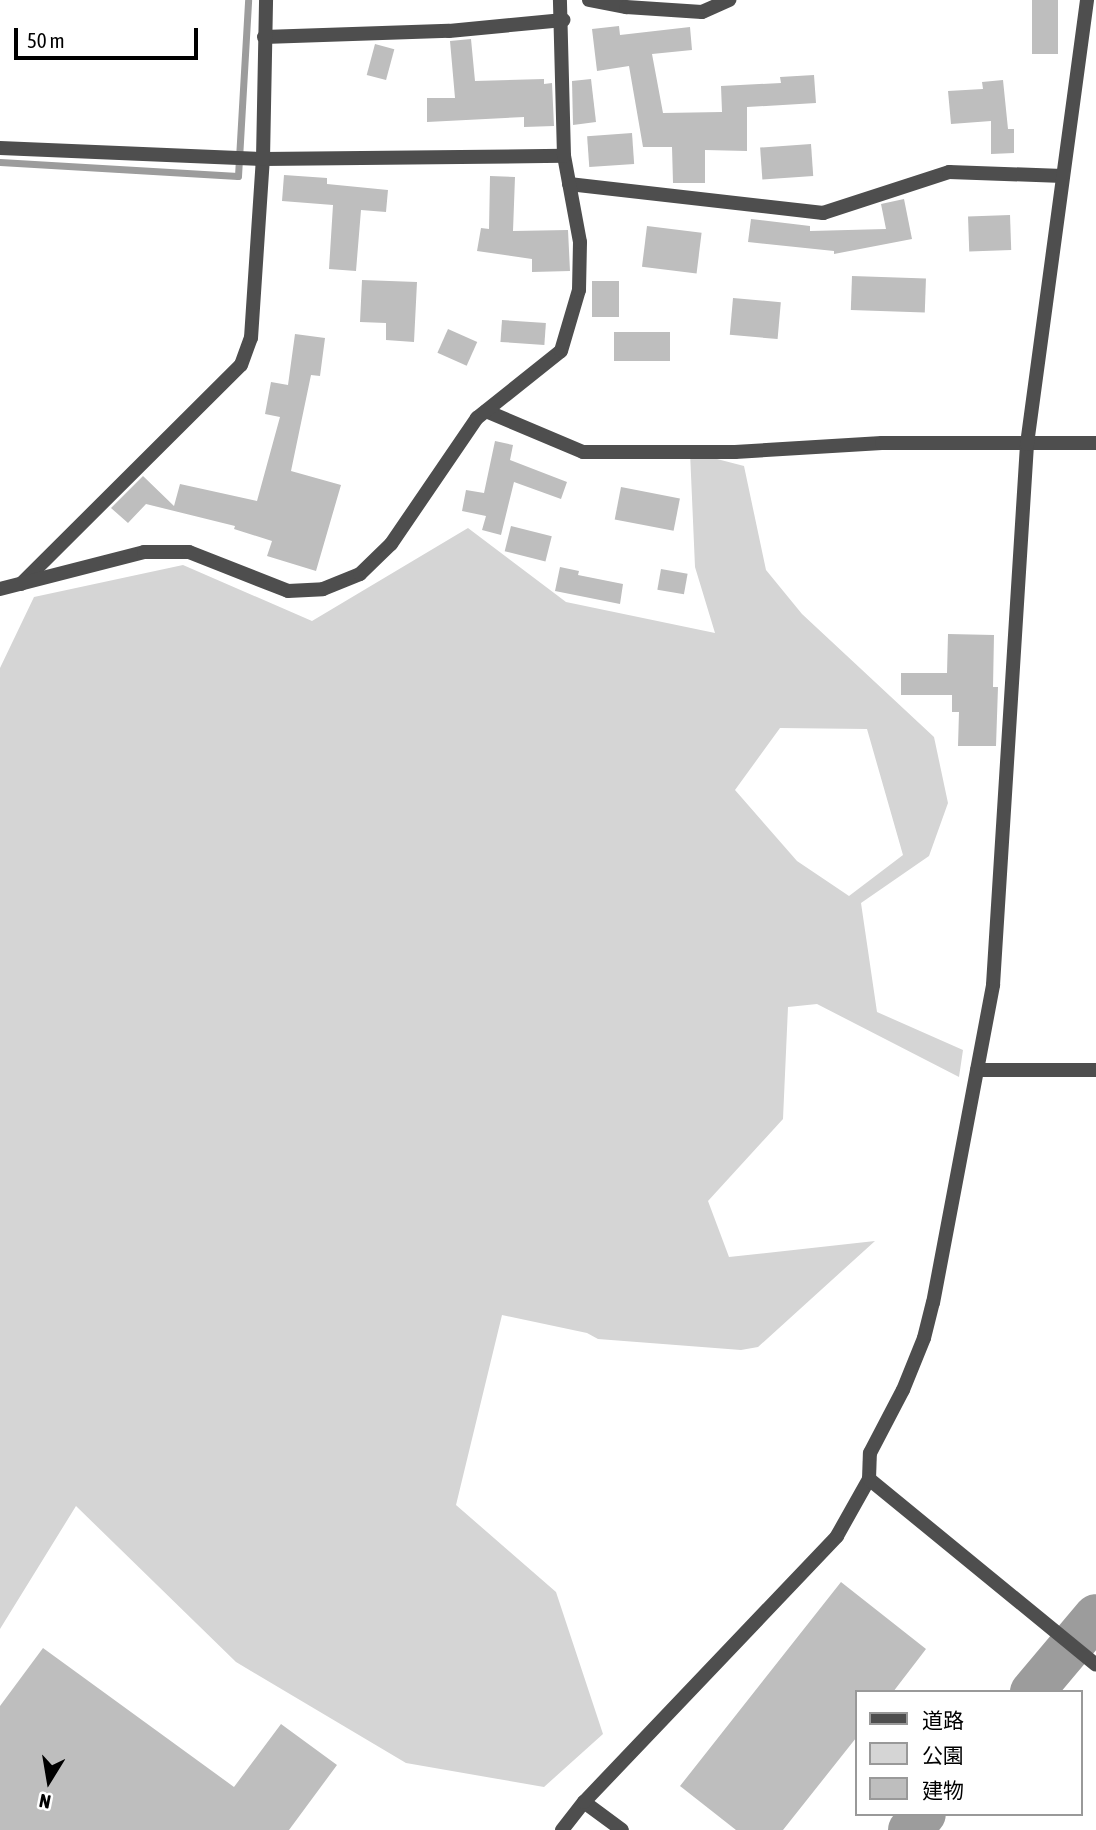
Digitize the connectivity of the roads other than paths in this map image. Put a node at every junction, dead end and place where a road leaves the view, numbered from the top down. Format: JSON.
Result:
{"nodes":[{"id":1,"x":266,"y":0,"type":"edge"},
{"id":2,"x":560,"y":0,"type":"edge"},
{"id":3,"x":589,"y":0,"type":"edge"},
{"id":4,"x":729,"y":0,"type":"edge"},
{"id":5,"x":1087,"y":0,"type":"edge"},
{"id":6,"x":563,"y":20,"type":"junction"},
{"id":7,"x":264,"y":37,"type":"junction"},
{"id":8,"x":0,"y":148,"type":"edge"},
{"id":9,"x":564,"y":156,"type":"junction"},
{"id":10,"x":263,"y":159,"type":"junction"},
{"id":11,"x":1063,"y":176,"type":"junction"},
{"id":12,"x":569,"y":184,"type":"junction"},
{"id":13,"x":486,"y":411,"type":"junction"},
{"id":14,"x":1096,"y":443,"type":"edge"},
{"id":15,"x":1027,"y":444,"type":"junction"},
{"id":16,"x":19,"y":585,"type":"junction"},
{"id":17,"x":0,"y":589,"type":"edge"},
{"id":18,"x":977,"y":1070,"type":"junction"},
{"id":19,"x":1096,"y":1070,"type":"edge"},
{"id":20,"x":869,"y":1479,"type":"junction"},
{"id":21,"x":1096,"y":1665,"type":"edge"},
{"id":22,"x":584,"y":1802,"type":"junction"},
{"id":23,"x":562,"y":1830,"type":"edge"},
{"id":24,"x":622,"y":1830,"type":"edge"}],
"edges":[{"from":1,"to":7,"type":"street"},
{"from":2,"to":6,"type":"street"},
{"from":3,"to":4,"type":"street"},
{"from":5,"to":11,"type":"street"},
{"from":6,"to":7,"type":"street"},
{"from":6,"to":9,"type":"street"},
{"from":7,"to":10,"type":"street"},
{"from":8,"to":10,"type":"street"},
{"from":9,"to":10,"type":"street"},
{"from":9,"to":12,"type":"street"},
{"from":10,"to":16,"type":"street"},
{"from":11,"to":12,"type":"street"},
{"from":11,"to":15,"type":"street"},
{"from":12,"to":13,"type":"street"},
{"from":13,"to":15,"type":"street"},
{"from":13,"to":16,"type":"street"},
{"from":14,"to":15,"type":"street"},
{"from":15,"to":18,"type":"street"},
{"from":16,"to":17,"type":"street"},
{"from":18,"to":19,"type":"street"},
{"from":18,"to":20,"type":"street"},
{"from":20,"to":21,"type":"street"},
{"from":20,"to":22,"type":"street"},
{"from":22,"to":23,"type":"street"},
{"from":22,"to":24,"type":"street"}]}
